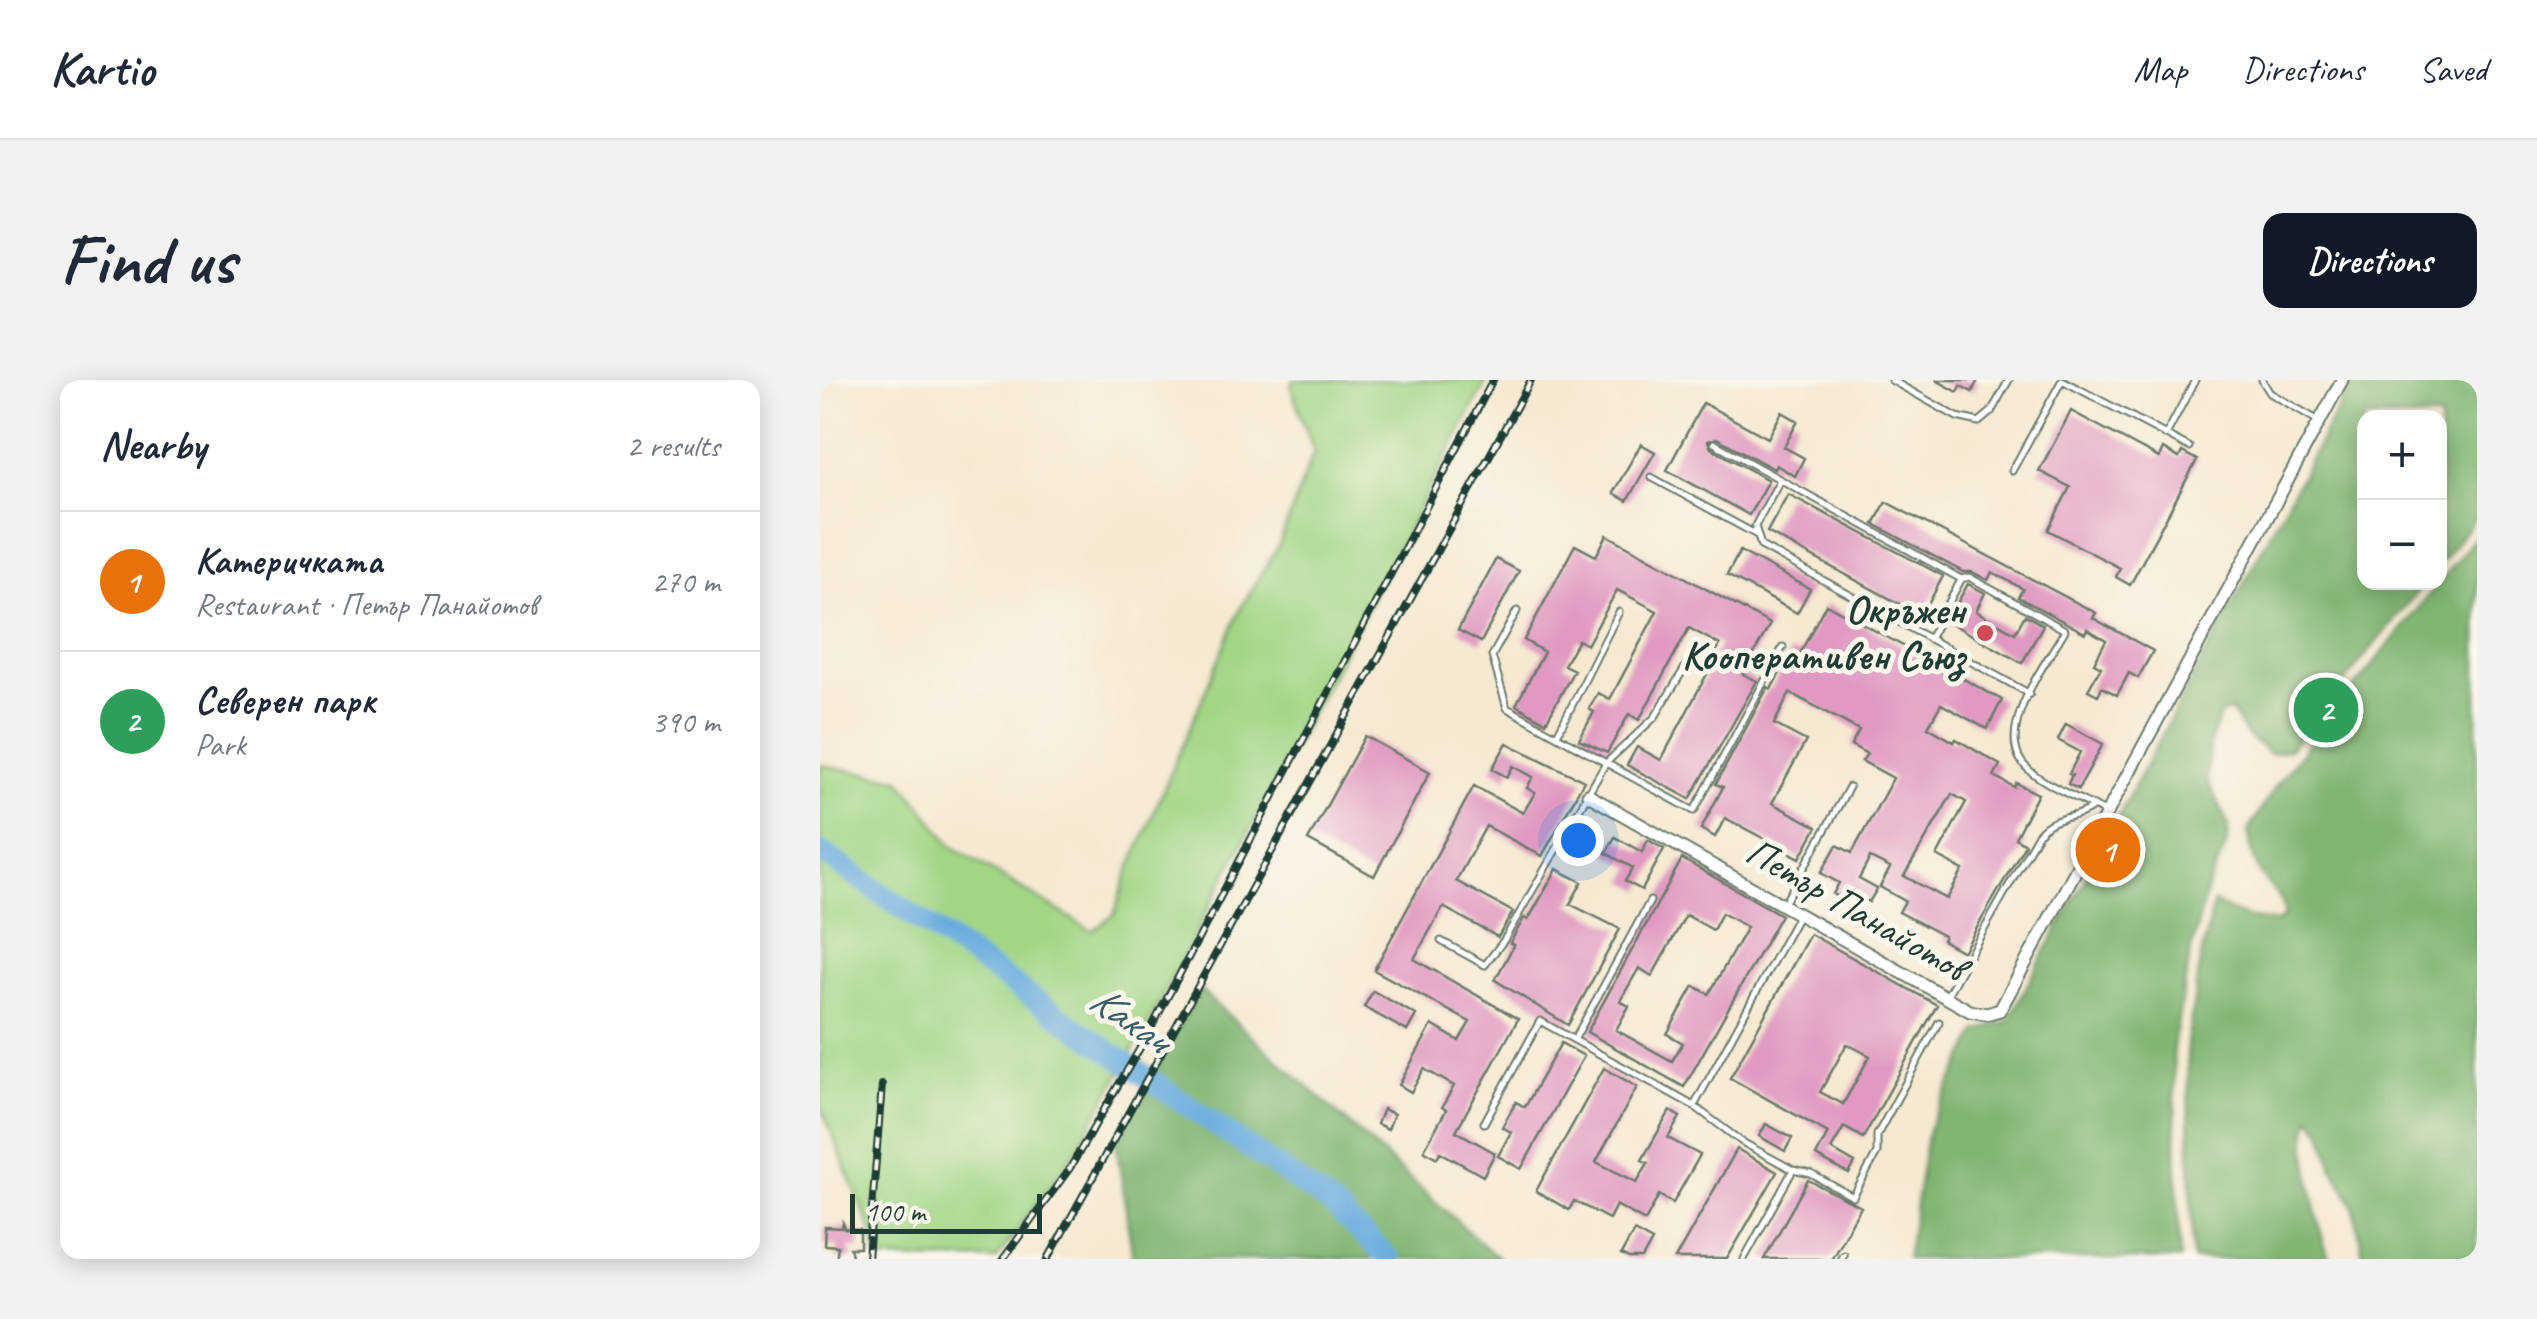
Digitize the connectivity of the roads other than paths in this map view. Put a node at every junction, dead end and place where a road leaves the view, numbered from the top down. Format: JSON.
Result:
{"nodes":[{"id":1,"x":1891,"y":380,"type":"edge"},
{"id":2,"x":2009,"y":380,"type":"edge"},
{"id":3,"x":2062,"y":380,"type":"edge"},
{"id":4,"x":2194,"y":380,"type":"edge"},
{"id":5,"x":2262,"y":380,"type":"edge"},
{"id":6,"x":2337,"y":382,"type":"edge"},
{"id":7,"x":2319,"y":421,"type":"junction"},
{"id":8,"x":2166,"y":435,"type":"junction"},
{"id":9,"x":1714,"y":443,"type":"dead end"},
{"id":10,"x":2189,"y":447,"type":"dead end"},
{"id":11,"x":2012,"y":471,"type":"dead end"},
{"id":12,"x":1651,"y":477,"type":"dead end"},
{"id":13,"x":1780,"y":480,"type":"junction"},
{"id":14,"x":1758,"y":535,"type":"junction"},
{"id":15,"x":1961,"y":579,"type":"junction"},
{"id":16,"x":1517,"y":610,"type":"dead end"},
{"id":17,"x":1619,"y":612,"type":"dead end"},
{"id":18,"x":1929,"y":639,"type":"junction"},
{"id":19,"x":1784,"y":647,"type":"dead end"},
{"id":20,"x":1696,"y":651,"type":"dead end"},
{"id":21,"x":2030,"y":694,"type":"junction"},
{"id":22,"x":1557,"y":735,"type":"junction"},
{"id":23,"x":1606,"y":762,"type":"junction"},
{"id":24,"x":1849,"y":787,"type":"dead end"},
{"id":25,"x":1588,"y":795,"type":"junction"},
{"id":26,"x":2094,"y":806,"type":"junction"},
{"id":27,"x":2107,"y":814,"type":"junction"},
{"id":28,"x":1650,"y":902,"type":"dead end"},
{"id":29,"x":1784,"y":905,"type":"junction"},
{"id":30,"x":1799,"y":914,"type":"junction"},
{"id":31,"x":1441,"y":941,"type":"dead end"},
{"id":32,"x":1946,"y":998,"type":"junction"},
{"id":33,"x":1939,"y":1022,"type":"dead end"},
{"id":34,"x":1574,"y":1040,"type":"junction"},
{"id":35,"x":1694,"y":1106,"type":"junction"},
{"id":36,"x":1484,"y":1123,"type":"dead end"},
{"id":37,"x":1793,"y":1170,"type":"junction"},
{"id":38,"x":1744,"y":1259,"type":"edge"}],
"edges":[{"from":1,"to":2,"type":"lane"},
{"from":3,"to":8,"type":"lane"},
{"from":3,"to":11,"type":"lane"},
{"from":4,"to":8,"type":"lane"},
{"from":5,"to":7,"type":"lane"},
{"from":6,"to":7,"type":"street","name":"Петър Панайотов"},
{"from":7,"to":27,"type":"street","name":"Петър Панайотов"},
{"from":8,"to":10,"type":"lane"},
{"from":9,"to":13,"type":"lane"},
{"from":12,"to":14,"type":"lane"},
{"from":13,"to":14,"type":"lane"},
{"from":13,"to":15,"type":"lane"},
{"from":14,"to":18,"type":"lane"},
{"from":15,"to":18,"type":"lane"},
{"from":15,"to":21,"type":"lane"},
{"from":16,"to":22,"type":"lane"},
{"from":17,"to":22,"type":"lane"},
{"from":18,"to":21,"type":"lane"},
{"from":19,"to":23,"type":"lane"},
{"from":20,"to":23,"type":"lane"},
{"from":21,"to":26,"type":"lane"},
{"from":22,"to":23,"type":"lane"},
{"from":23,"to":25,"type":"lane"},
{"from":24,"to":29,"type":"lane"},
{"from":25,"to":29,"type":"street","name":"Петър Панайотов"},
{"from":25,"to":31,"type":"lane"},
{"from":26,"to":27,"type":"lane"},
{"from":26,"to":32,"type":"lane"},
{"from":27,"to":32,"type":"street","name":"Петър Панайотов"},
{"from":28,"to":34,"type":"lane"},
{"from":29,"to":30,"type":"street","name":"Петър Панайотов"},
{"from":30,"to":32,"type":"street","name":"Петър Панайотов"},
{"from":30,"to":35,"type":"lane"},
{"from":33,"to":37,"type":"lane"},
{"from":34,"to":35,"type":"lane"},
{"from":34,"to":36,"type":"lane"},
{"from":35,"to":37,"type":"lane"},
{"from":37,"to":38,"type":"lane"}]}
